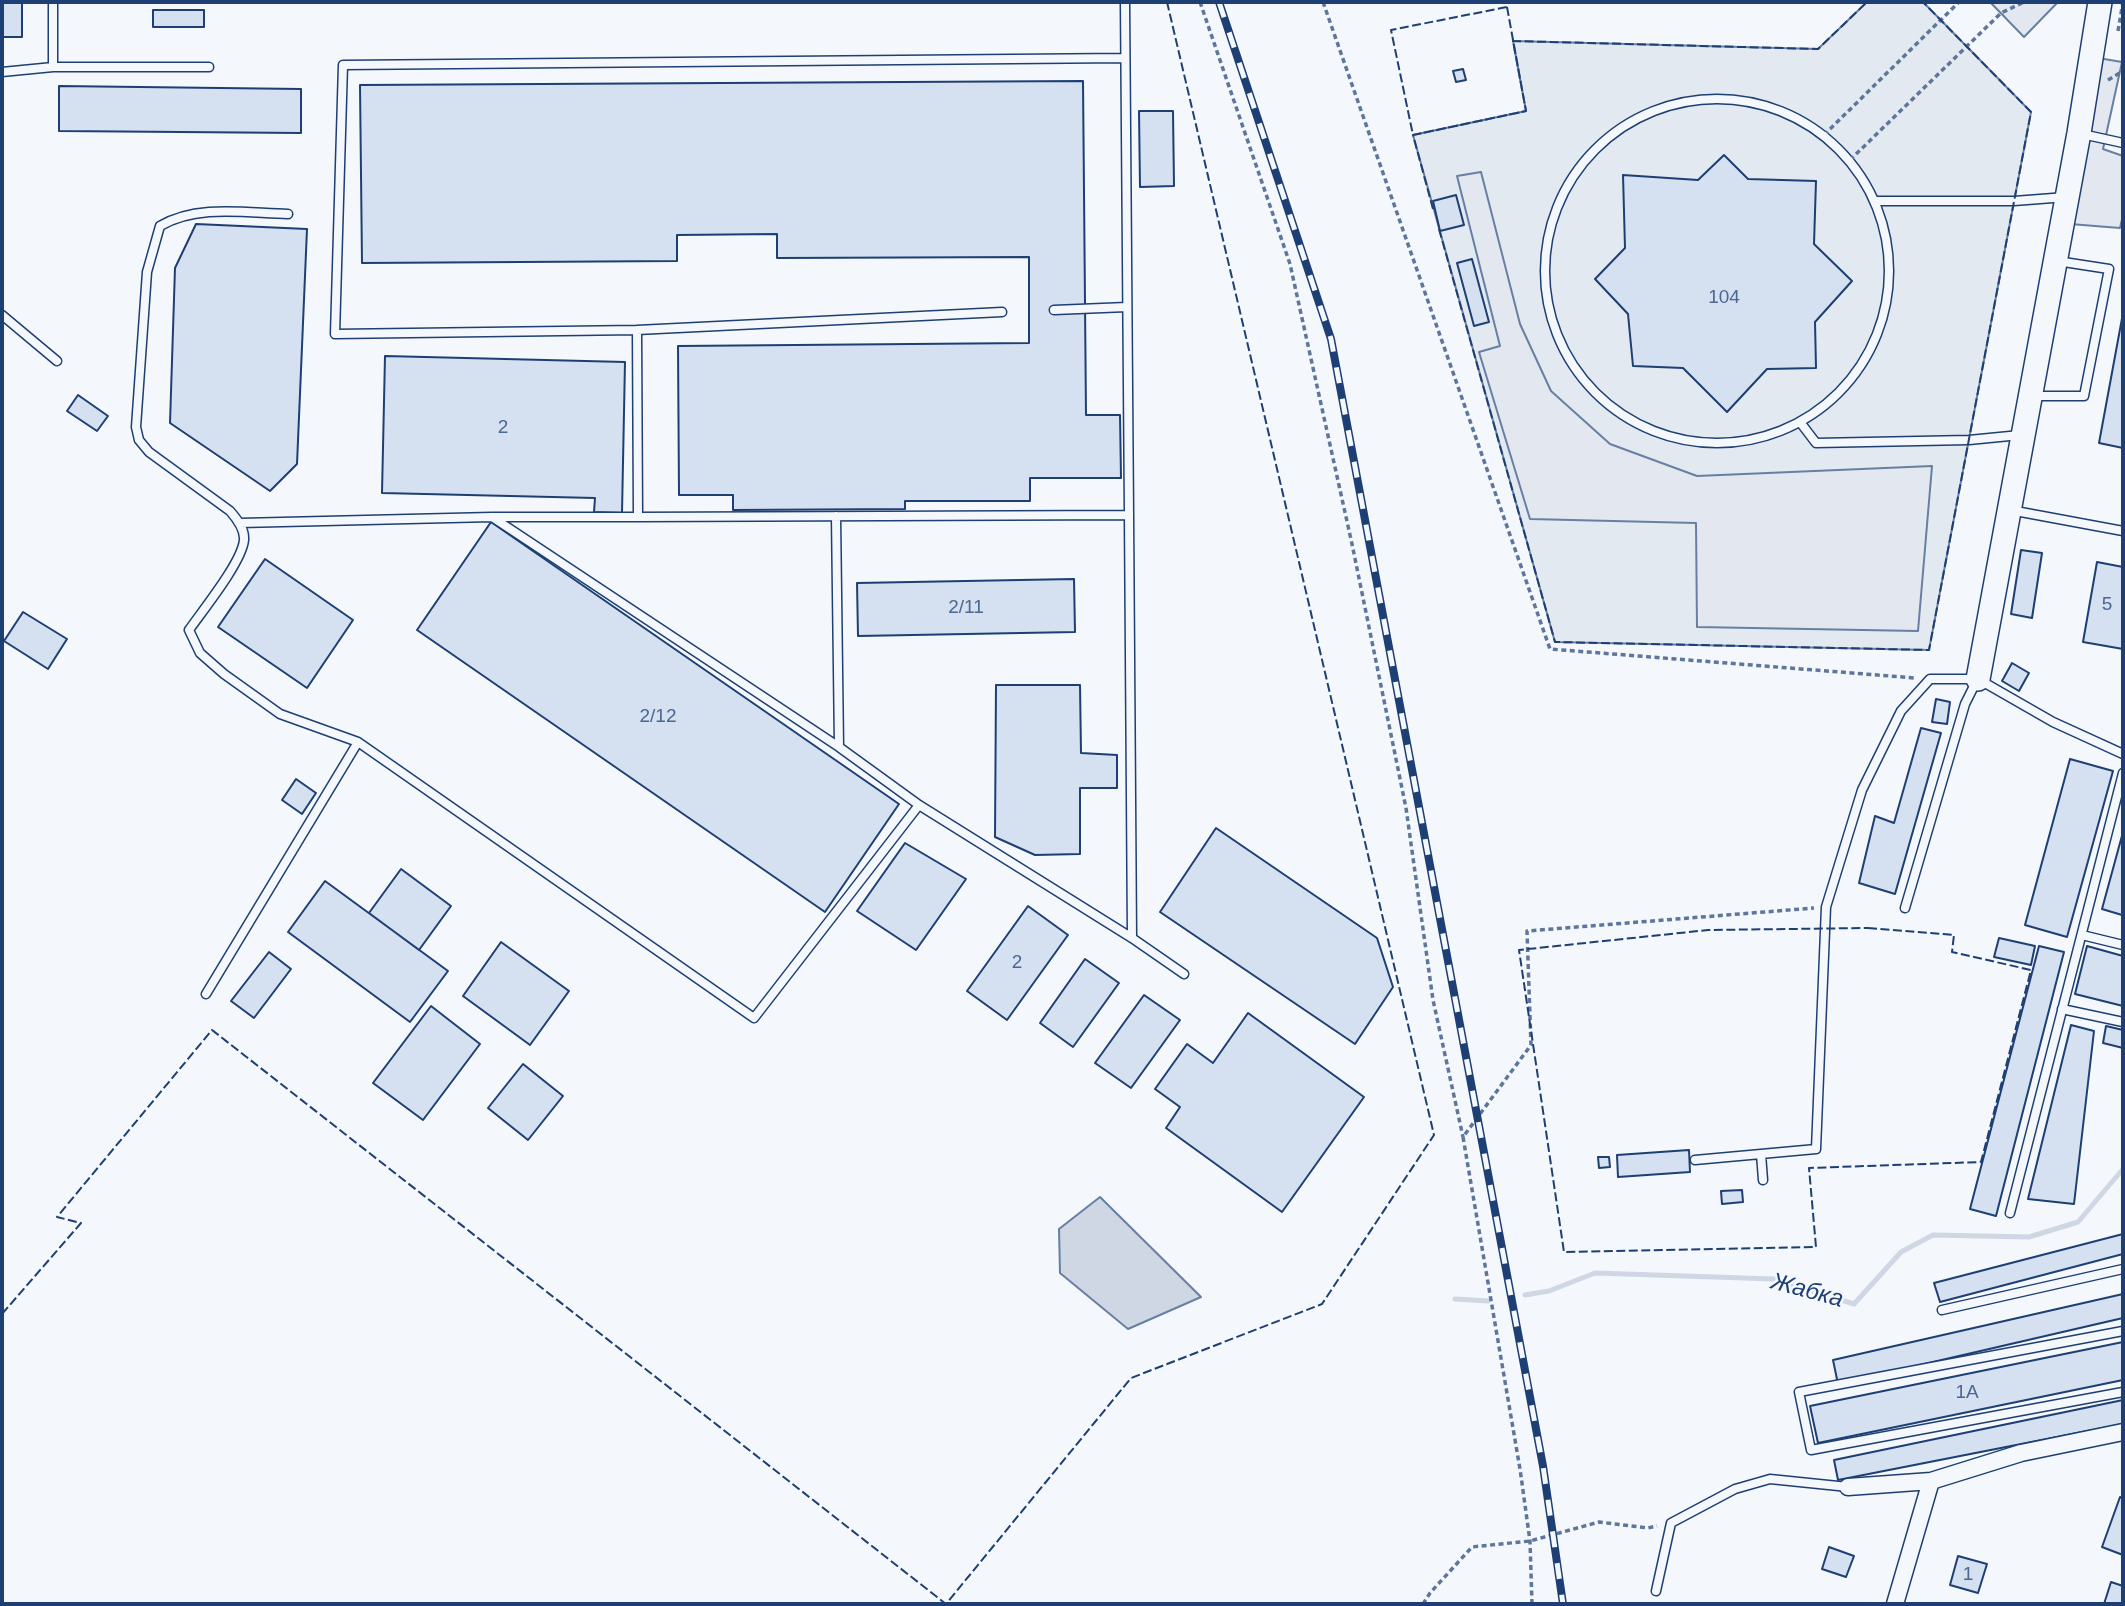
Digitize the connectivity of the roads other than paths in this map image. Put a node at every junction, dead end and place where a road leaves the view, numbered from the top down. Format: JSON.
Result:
{"nodes":[{"id":1,"x":53,"y":2,"type":"edge"},
{"id":2,"x":1125,"y":2,"type":"edge"},
{"id":3,"x":2100,"y":2,"type":"edge"},
{"id":4,"x":1124,"y":58,"type":"junction"},
{"id":5,"x":53,"y":67,"type":"junction"},
{"id":6,"x":209,"y":67,"type":"dead end"},
{"id":7,"x":2,"y":72,"type":"edge"},
{"id":8,"x":2079,"y":133,"type":"junction"},
{"id":9,"x":2123,"y":143,"type":"edge"},
{"id":10,"x":2066,"y":197,"type":"junction"},
{"id":11,"x":1875,"y":201,"type":"junction"},
{"id":12,"x":288,"y":214,"type":"dead end"},
{"id":13,"x":2054,"y":260,"type":"junction"},
{"id":14,"x":1127,"y":307,"type":"junction"},
{"id":15,"x":1054,"y":310,"type":"dead end"},
{"id":16,"x":1002,"y":312,"type":"dead end"},
{"id":17,"x":2,"y":315,"type":"edge"},
{"id":18,"x":637,"y":330,"type":"junction"},
{"id":19,"x":57,"y":361,"type":"dead end"},
{"id":20,"x":2030,"y":396,"type":"junction"},
{"id":21,"x":1800,"y":422,"type":"junction"},
{"id":22,"x":2022,"y":435,"type":"junction"},
{"id":23,"x":2010,"y":510,"type":"junction"},
{"id":24,"x":1129,"y":515,"type":"junction"},
{"id":25,"x":836,"y":516,"type":"junction"},
{"id":26,"x":492,"y":517,"type":"junction"},
{"id":27,"x":638,"y":517,"type":"junction"},
{"id":28,"x":240,"y":523,"type":"junction"},
{"id":29,"x":2123,"y":530,"type":"edge"},
{"id":30,"x":1978,"y":679,"type":"junction"},
{"id":31,"x":358,"y":742,"type":"junction"},
{"id":32,"x":839,"y":747,"type":"junction"},
{"id":33,"x":2123,"y":754,"type":"edge"},
{"id":34,"x":2123,"y":775,"type":"edge"},
{"id":35,"x":919,"y":804,"type":"junction"},
{"id":36,"x":1905,"y":908,"type":"dead end"},
{"id":37,"x":2082,"y":935,"type":"junction"},
{"id":38,"x":1132,"y":938,"type":"junction"},
{"id":39,"x":2123,"y":945,"type":"edge"},
{"id":40,"x":1184,"y":974,"type":"dead end"},
{"id":41,"x":206,"y":994,"type":"dead end"},
{"id":42,"x":2062,"y":1009,"type":"junction"},
{"id":43,"x":2123,"y":1022,"type":"edge"},
{"id":44,"x":1761,"y":1154,"type":"junction"},
{"id":45,"x":1695,"y":1160,"type":"dead end"},
{"id":46,"x":1763,"y":1180,"type":"dead end"},
{"id":47,"x":2010,"y":1213,"type":"dead end"},
{"id":48,"x":2123,"y":1269,"type":"edge"},
{"id":49,"x":1942,"y":1310,"type":"dead end"},
{"id":50,"x":2123,"y":1331,"type":"edge"},
{"id":51,"x":2123,"y":1392,"type":"edge"},
{"id":52,"x":2123,"y":1432,"type":"edge"},
{"id":53,"x":1931,"y":1481,"type":"junction"},
{"id":54,"x":1848,"y":1488,"type":"joint"},
{"id":55,"x":1656,"y":1591,"type":"dead end"},
{"id":56,"x":1895,"y":1604,"type":"edge"}],
"edges":[{"from":1,"to":5,"type":"lane"},
{"from":2,"to":4,"type":"lane"},
{"from":3,"to":8,"type":"street"},
{"from":4,"to":14,"type":"lane"},
{"from":4,"to":18,"type":"lane"},
{"from":5,"to":6,"type":"lane"},
{"from":5,"to":7,"type":"lane"},
{"from":8,"to":9,"type":"lane"},
{"from":8,"to":10,"type":"street"},
{"from":10,"to":11,"type":"lane"},
{"from":10,"to":13,"type":"street"},
{"from":11,"to":21,"type":"lane"},
{"from":11,"to":21,"type":"lane"},
{"from":12,"to":28,"type":"lane"},
{"from":13,"to":20,"type":"street"},
{"from":13,"to":20,"type":"lane"},
{"from":14,"to":15,"type":"lane"},
{"from":14,"to":24,"type":"lane"},
{"from":16,"to":18,"type":"lane"},
{"from":17,"to":19,"type":"lane"},
{"from":18,"to":27,"type":"lane"},
{"from":20,"to":22,"type":"street"},
{"from":21,"to":22,"type":"lane"},
{"from":22,"to":23,"type":"street"},
{"from":23,"to":29,"type":"lane"},
{"from":23,"to":30,"type":"street"},
{"from":24,"to":25,"type":"lane"},
{"from":24,"to":38,"type":"lane"},
{"from":25,"to":27,"type":"lane"},
{"from":25,"to":32,"type":"lane"},
{"from":26,"to":27,"type":"lane"},
{"from":26,"to":28,"type":"lane"},
{"from":26,"to":32,"type":"lane"},
{"from":28,"to":31,"type":"lane"},
{"from":30,"to":33,"type":"lane"},
{"from":30,"to":36,"type":"lane"},
{"from":30,"to":44,"type":"lane"},
{"from":31,"to":35,"type":"lane"},
{"from":31,"to":41,"type":"lane"},
{"from":32,"to":35,"type":"lane"},
{"from":34,"to":37,"type":"lane"},
{"from":35,"to":38,"type":"lane"},
{"from":37,"to":39,"type":"lane"},
{"from":37,"to":42,"type":"lane"},
{"from":38,"to":40,"type":"lane"},
{"from":42,"to":43,"type":"lane"},
{"from":42,"to":47,"type":"lane"},
{"from":44,"to":45,"type":"lane"},
{"from":44,"to":46,"type":"lane"},
{"from":48,"to":49,"type":"lane"},
{"from":50,"to":51,"type":"lane"},
{"from":52,"to":53,"type":"street"},
{"from":53,"to":54,"type":"street"},
{"from":53,"to":56,"type":"street"},
{"from":54,"to":55,"type":"lane"}]}
